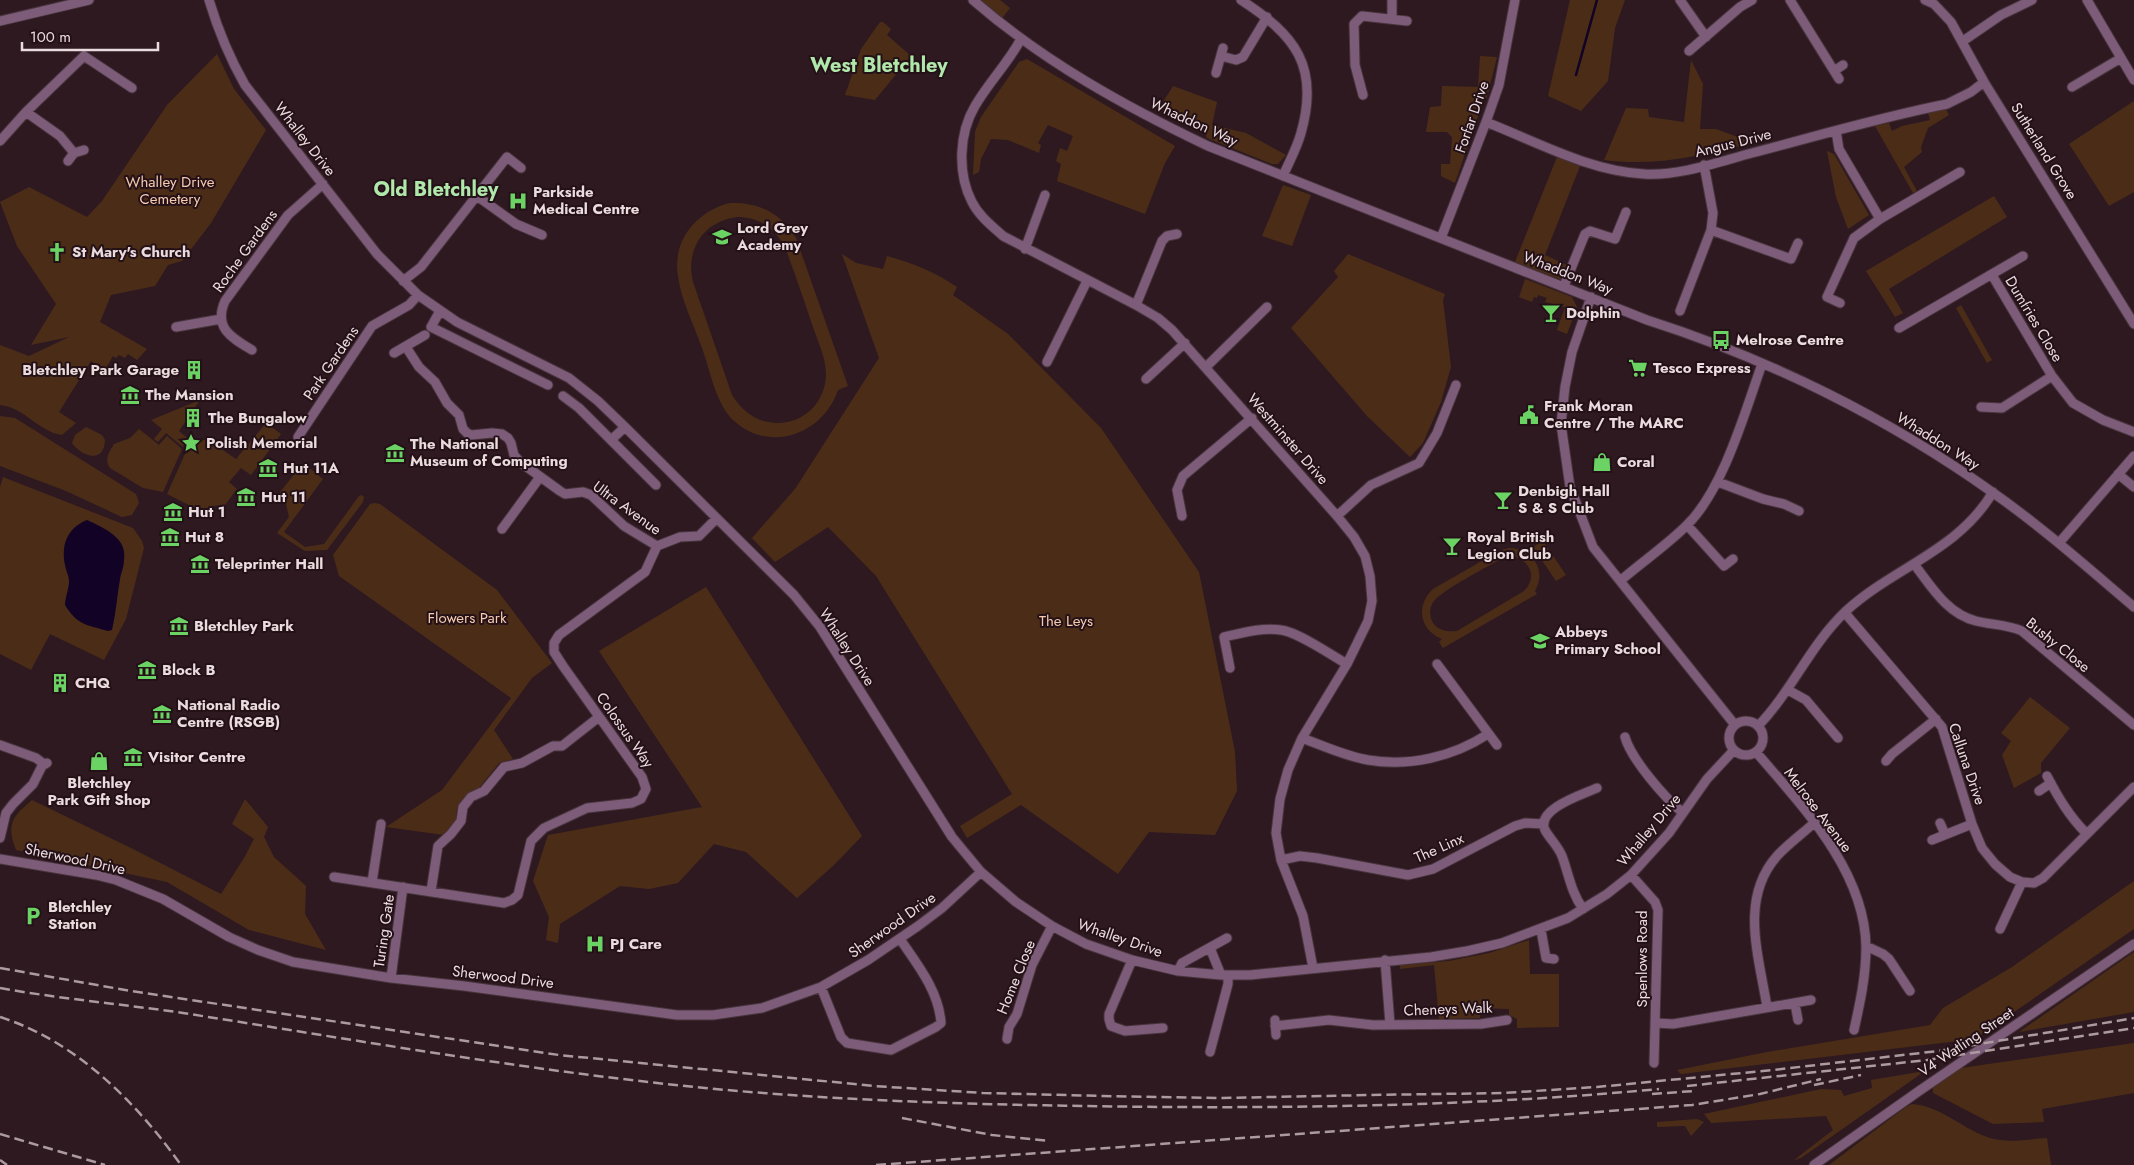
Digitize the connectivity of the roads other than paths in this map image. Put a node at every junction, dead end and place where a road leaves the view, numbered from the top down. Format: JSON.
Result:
{"nodes":[{"id":1,"x":87,"y":0,"type":"edge"},
{"id":2,"x":210,"y":0,"type":"edge"},
{"id":3,"x":972,"y":0,"type":"edge"},
{"id":4,"x":1241,"y":0,"type":"edge"},
{"id":5,"x":1392,"y":0,"type":"edge"},
{"id":6,"x":1515,"y":0,"type":"edge"},
{"id":7,"x":1680,"y":0,"type":"edge"},
{"id":8,"x":1752,"y":0,"type":"edge"},
{"id":9,"x":1790,"y":0,"type":"edge"},
{"id":10,"x":1925,"y":0,"type":"edge"},
{"id":11,"x":2032,"y":0,"type":"edge"},
{"id":12,"x":2087,"y":0,"type":"edge"},
{"id":13,"x":1267,"y":17,"type":"junction"},
{"id":14,"x":1392,"y":19,"type":"junction"},
{"id":15,"x":0,"y":21,"type":"edge"},
{"id":16,"x":1407,"y":21,"type":"dead end"},
{"id":17,"x":1706,"y":37,"type":"junction"},
{"id":18,"x":1021,"y":39,"type":"junction"},
{"id":19,"x":1963,"y":41,"type":"junction"},
{"id":20,"x":1689,"y":51,"type":"dead end"},
{"id":21,"x":2121,"y":58,"type":"junction"},
{"id":22,"x":1843,"y":65,"type":"dead end"},
{"id":23,"x":1834,"y":71,"type":"junction"},
{"id":24,"x":1216,"y":74,"type":"dead end"},
{"id":25,"x":1839,"y":79,"type":"dead end"},
{"id":26,"x":2134,"y":80,"type":"edge"},
{"id":27,"x":1984,"y":82,"type":"junction"},
{"id":28,"x":2072,"y":86,"type":"dead end"},
{"id":29,"x":132,"y":88,"type":"dead end"},
{"id":30,"x":1363,"y":95,"type":"dead end"},
{"id":31,"x":26,"y":112,"type":"junction"},
{"id":32,"x":1486,"y":122,"type":"junction"},
{"id":33,"x":1836,"y":132,"type":"junction"},
{"id":34,"x":0,"y":140,"type":"edge"},
{"id":35,"x":84,"y":150,"type":"dead end"},
{"id":36,"x":74,"y":153,"type":"junction"},
{"id":37,"x":68,"y":161,"type":"dead end"},
{"id":38,"x":1704,"y":165,"type":"junction"},
{"id":39,"x":521,"y":168,"type":"dead end"},
{"id":40,"x":1960,"y":172,"type":"dead end"},
{"id":41,"x":1283,"y":176,"type":"junction"},
{"id":42,"x":323,"y":184,"type":"junction"},
{"id":43,"x":1045,"y":195,"type":"dead end"},
{"id":44,"x":477,"y":196,"type":"junction"},
{"id":45,"x":1626,"y":212,"type":"dead end"},
{"id":46,"x":1880,"y":219,"type":"junction"},
{"id":47,"x":1711,"y":230,"type":"junction"},
{"id":48,"x":1177,"y":234,"type":"dead end"},
{"id":49,"x":542,"y":235,"type":"dead end"},
{"id":50,"x":1441,"y":238,"type":"junction"},
{"id":51,"x":1798,"y":243,"type":"dead end"},
{"id":52,"x":1025,"y":249,"type":"junction"},
{"id":53,"x":2023,"y":256,"type":"dead end"},
{"id":54,"x":1992,"y":275,"type":"junction"},
{"id":55,"x":403,"y":281,"type":"junction"},
{"id":56,"x":1087,"y":281,"type":"junction"},
{"id":57,"x":1564,"y":286,"type":"junction"},
{"id":58,"x":418,"y":295,"type":"junction"},
{"id":59,"x":1591,"y":297,"type":"junction"},
{"id":60,"x":1840,"y":303,"type":"dead end"},
{"id":61,"x":1136,"y":305,"type":"junction"},
{"id":62,"x":1267,"y":307,"type":"dead end"},
{"id":63,"x":1680,"y":311,"type":"dead end"},
{"id":64,"x":440,"y":312,"type":"junction"},
{"id":65,"x":221,"y":319,"type":"junction"},
{"id":66,"x":2134,"y":324,"type":"edge"},
{"id":67,"x":176,"y":326,"type":"dead end"},
{"id":68,"x":1899,"y":328,"type":"dead end"},
{"id":69,"x":428,"y":331,"type":"junction"},
{"id":70,"x":1185,"y":343,"type":"junction"},
{"id":71,"x":406,"y":347,"type":"junction"},
{"id":72,"x":252,"y":350,"type":"dead end"},
{"id":73,"x":394,"y":353,"type":"dead end"},
{"id":74,"x":1047,"y":362,"type":"dead end"},
{"id":75,"x":1762,"y":364,"type":"junction"},
{"id":76,"x":1207,"y":366,"type":"junction"},
{"id":77,"x":2052,"y":376,"type":"junction"},
{"id":78,"x":1146,"y":379,"type":"dead end"},
{"id":79,"x":548,"y":385,"type":"dead end"},
{"id":80,"x":1456,"y":385,"type":"dead end"},
{"id":81,"x":563,"y":396,"type":"dead end"},
{"id":82,"x":1981,"y":408,"type":"dead end"},
{"id":83,"x":1252,"y":418,"type":"junction"},
{"id":84,"x":625,"y":427,"type":"junction"},
{"id":85,"x":2134,"y":432,"type":"edge"},
{"id":86,"x":298,"y":437,"type":"dead end"},
{"id":87,"x":611,"y":440,"type":"junction"},
{"id":88,"x":2134,"y":456,"type":"edge"},
{"id":89,"x":2118,"y":474,"type":"junction"},
{"id":90,"x":540,"y":477,"type":"junction"},
{"id":91,"x":1718,"y":482,"type":"junction"},
{"id":92,"x":656,"y":485,"type":"dead end"},
{"id":93,"x":2134,"y":487,"type":"edge"},
{"id":94,"x":1993,"y":492,"type":"junction"},
{"id":95,"x":1799,"y":511,"type":"dead end"},
{"id":96,"x":1182,"y":516,"type":"dead end"},
{"id":97,"x":1337,"y":516,"type":"junction"},
{"id":98,"x":716,"y":519,"type":"junction"},
{"id":99,"x":1687,"y":525,"type":"junction"},
{"id":100,"x":502,"y":529,"type":"dead end"},
{"id":101,"x":2059,"y":544,"type":"junction"},
{"id":102,"x":657,"y":546,"type":"junction"},
{"id":103,"x":1732,"y":559,"type":"dead end"},
{"id":104,"x":1914,"y":564,"type":"junction"},
{"id":105,"x":1620,"y":581,"type":"junction"},
{"id":106,"x":2134,"y":607,"type":"edge"},
{"id":107,"x":1845,"y":613,"type":"junction"},
{"id":108,"x":1347,"y":664,"type":"junction"},
{"id":109,"x":1437,"y":664,"type":"dead end"},
{"id":110,"x":1230,"y":668,"type":"dead end"},
{"id":111,"x":1788,"y":690,"type":"junction"},
{"id":112,"x":600,"y":718,"type":"junction"},
{"id":113,"x":1936,"y":719,"type":"junction"},
{"id":114,"x":1735,"y":724,"type":"junction"},
{"id":115,"x":2134,"y":725,"type":"edge"},
{"id":116,"x":1758,"y":726,"type":"junction"},
{"id":117,"x":1488,"y":734,"type":"junction"},
{"id":118,"x":1625,"y":737,"type":"dead end"},
{"id":119,"x":1302,"y":738,"type":"junction"},
{"id":120,"x":1838,"y":738,"type":"dead end"},
{"id":121,"x":0,"y":745,"type":"edge"},
{"id":122,"x":1497,"y":745,"type":"dead end"},
{"id":123,"x":1734,"y":750,"type":"junction"},
{"id":124,"x":1756,"y":752,"type":"junction"},
{"id":125,"x":1886,"y":761,"type":"dead end"},
{"id":126,"x":2134,"y":786,"type":"edge"},
{"id":127,"x":1597,"y":788,"type":"dead end"},
{"id":128,"x":2040,"y":791,"type":"dead end"},
{"id":129,"x":1683,"y":814,"type":"junction"},
{"id":130,"x":1814,"y":823,"type":"junction"},
{"id":131,"x":1940,"y":823,"type":"dead end"},
{"id":132,"x":381,"y":824,"type":"dead end"},
{"id":133,"x":1544,"y":824,"type":"junction"},
{"id":134,"x":1972,"y":824,"type":"junction"},
{"id":135,"x":2086,"y":833,"type":"junction"},
{"id":136,"x":1945,"y":834,"type":"junction"},
{"id":137,"x":0,"y":838,"type":"edge"},
{"id":138,"x":1932,"y":840,"type":"dead end"},
{"id":139,"x":0,"y":859,"type":"edge"},
{"id":140,"x":1282,"y":860,"type":"junction"},
{"id":141,"x":981,"y":872,"type":"junction"},
{"id":142,"x":1631,"y":875,"type":"junction"},
{"id":143,"x":334,"y":877,"type":"dead end"},
{"id":144,"x":372,"y":882,"type":"junction"},
{"id":145,"x":2022,"y":882,"type":"junction"},
{"id":146,"x":404,"y":887,"type":"junction"},
{"id":147,"x":431,"y":891,"type":"junction"},
{"id":148,"x":1583,"y":909,"type":"junction"},
{"id":149,"x":1052,"y":926,"type":"junction"},
{"id":150,"x":2000,"y":928,"type":"dead end"},
{"id":151,"x":1541,"y":930,"type":"junction"},
{"id":152,"x":1227,"y":938,"type":"dead end"},
{"id":153,"x":900,"y":939,"type":"junction"},
{"id":154,"x":2134,"y":944,"type":"edge"},
{"id":155,"x":1866,"y":946,"type":"junction"},
{"id":156,"x":1210,"y":948,"type":"junction"},
{"id":157,"x":1554,"y":959,"type":"dead end"},
{"id":158,"x":1132,"y":960,"type":"junction"},
{"id":159,"x":1385,"y":960,"type":"junction"},
{"id":160,"x":1313,"y":968,"type":"junction"},
{"id":161,"x":1178,"y":971,"type":"junction"},
{"id":162,"x":1225,"y":975,"type":"junction"},
{"id":163,"x":391,"y":978,"type":"junction"},
{"id":164,"x":821,"y":988,"type":"junction"},
{"id":165,"x":1910,"y":990,"type":"dead end"},
{"id":166,"x":1811,"y":1000,"type":"dead end"},
{"id":167,"x":1795,"y":1004,"type":"junction"},
{"id":168,"x":1767,"y":1007,"type":"junction"},
{"id":169,"x":1507,"y":1020,"type":"dead end"},
{"id":170,"x":1798,"y":1020,"type":"dead end"},
{"id":171,"x":1656,"y":1023,"type":"junction"},
{"id":172,"x":1390,"y":1024,"type":"junction"},
{"id":173,"x":1275,"y":1027,"type":"dead end"},
{"id":174,"x":1163,"y":1028,"type":"dead end"},
{"id":175,"x":1854,"y":1030,"type":"dead end"},
{"id":176,"x":1007,"y":1038,"type":"dead end"},
{"id":177,"x":1210,"y":1052,"type":"dead end"},
{"id":178,"x":1654,"y":1063,"type":"dead end"},
{"id":179,"x":1814,"y":1165,"type":"edge"}],
"edges":[{"from":1,"to":15,"type":"street"},
{"from":2,"to":42,"type":"street","name":"Whalley Drive"},
{"from":3,"to":18,"type":"street","name":"Whaddon Way"},
{"from":4,"to":13,"type":"street"},
{"from":5,"to":14,"type":"street"},
{"from":6,"to":32,"type":"street","name":"Forfar Drive"},
{"from":7,"to":17,"type":"street"},
{"from":8,"to":17,"type":"street"},
{"from":9,"to":23,"type":"street"},
{"from":10,"to":19,"type":"street","name":"Sutherland Grove"},
{"from":11,"to":19,"type":"street"},
{"from":12,"to":21,"type":"street"},
{"from":13,"to":24,"type":"street"},
{"from":13,"to":41,"type":"street"},
{"from":14,"to":16,"type":"street"},
{"from":14,"to":30,"type":"street"},
{"from":17,"to":20,"type":"street"},
{"from":18,"to":41,"type":"street","name":"Whaddon Way"},
{"from":18,"to":52,"type":"street","name":"Westminster Drive"},
{"from":19,"to":27,"type":"street","name":"Sutherland Grove"},
{"from":21,"to":26,"type":"street"},
{"from":21,"to":28,"type":"street"},
{"from":22,"to":23,"type":"street"},
{"from":23,"to":25,"type":"street"},
{"from":27,"to":33,"type":"street","name":"Angus Drive"},
{"from":27,"to":66,"type":"street","name":"Sutherland Grove"},
{"from":29,"to":31,"type":"street"},
{"from":31,"to":34,"type":"street"},
{"from":31,"to":36,"type":"street"},
{"from":32,"to":38,"type":"street","name":"Angus Drive"},
{"from":32,"to":50,"type":"street","name":"Forfar Drive"},
{"from":33,"to":38,"type":"street","name":"Angus Drive"},
{"from":33,"to":46,"type":"street"},
{"from":35,"to":36,"type":"street"},
{"from":36,"to":37,"type":"street"},
{"from":38,"to":47,"type":"street"},
{"from":39,"to":44,"type":"street"},
{"from":40,"to":46,"type":"street"},
{"from":41,"to":50,"type":"street","name":"Whaddon Way"},
{"from":42,"to":55,"type":"street","name":"Whalley Drive"},
{"from":42,"to":65,"type":"street","name":"Roche Gardens"},
{"from":43,"to":52,"type":"street"},
{"from":44,"to":49,"type":"street"},
{"from":44,"to":55,"type":"street"},
{"from":45,"to":57,"type":"street"},
{"from":46,"to":60,"type":"street"},
{"from":47,"to":51,"type":"street"},
{"from":47,"to":63,"type":"street"},
{"from":48,"to":61,"type":"street"},
{"from":50,"to":57,"type":"street","name":"Whaddon Way"},
{"from":52,"to":56,"type":"street","name":"Westminster Drive"},
{"from":53,"to":54,"type":"street","name":"Dumfries Close"},
{"from":54,"to":68,"type":"street","name":"Dumfries Close"},
{"from":54,"to":77,"type":"street","name":"Dumfries Close"},
{"from":55,"to":58,"type":"street","name":"Whalley Drive"},
{"from":56,"to":61,"type":"street","name":"Westminster Drive"},
{"from":56,"to":74,"type":"street"},
{"from":57,"to":59,"type":"street","name":"Whaddon Way"},
{"from":58,"to":64,"type":"street","name":"Whalley Drive"},
{"from":58,"to":86,"type":"street","name":"Park Gardens"},
{"from":59,"to":75,"type":"street","name":"Whaddon Way"},
{"from":59,"to":105,"type":"street"},
{"from":61,"to":70,"type":"street","name":"Westminster Drive"},
{"from":62,"to":76,"type":"street"},
{"from":64,"to":69,"type":"street"},
{"from":64,"to":84,"type":"street","name":"Whalley Drive"},
{"from":65,"to":67,"type":"street"},
{"from":65,"to":72,"type":"street"},
{"from":69,"to":71,"type":"street"},
{"from":69,"to":79,"type":"street"},
{"from":70,"to":76,"type":"street","name":"Westminster Drive"},
{"from":70,"to":78,"type":"street"},
{"from":71,"to":73,"type":"street"},
{"from":71,"to":90,"type":"street","name":"Ultra Avenue"},
{"from":75,"to":91,"type":"street"},
{"from":75,"to":94,"type":"street","name":"Whaddon Way"},
{"from":76,"to":83,"type":"street","name":"Westminster Drive"},
{"from":77,"to":82,"type":"street","name":"Dumfries Close"},
{"from":77,"to":85,"type":"street","name":"Dumfries Close"},
{"from":80,"to":97,"type":"street"},
{"from":81,"to":87,"type":"street"},
{"from":83,"to":96,"type":"street"},
{"from":83,"to":97,"type":"street","name":"Westminster Drive"},
{"from":84,"to":87,"type":"street"},
{"from":84,"to":98,"type":"street","name":"Whalley Drive"},
{"from":87,"to":92,"type":"street"},
{"from":88,"to":89,"type":"street"},
{"from":89,"to":93,"type":"street"},
{"from":89,"to":101,"type":"street"},
{"from":90,"to":100,"type":"street"},
{"from":90,"to":102,"type":"street","name":"Ultra Avenue"},
{"from":91,"to":95,"type":"street"},
{"from":91,"to":99,"type":"street"},
{"from":94,"to":101,"type":"street","name":"Whaddon Way"},
{"from":94,"to":104,"type":"street"},
{"from":97,"to":108,"type":"street","name":"Westminster Drive"},
{"from":98,"to":102,"type":"street","name":"Ultra Avenue"},
{"from":98,"to":141,"type":"street","name":"Whalley Drive"},
{"from":99,"to":103,"type":"street"},
{"from":99,"to":105,"type":"street"},
{"from":101,"to":106,"type":"street","name":"Whaddon Way"},
{"from":102,"to":112,"type":"street","name":"Colossus Way"},
{"from":104,"to":107,"type":"street"},
{"from":104,"to":115,"type":"street","name":"Bushy Close"},
{"from":105,"to":114,"type":"street"},
{"from":107,"to":111,"type":"street"},
{"from":107,"to":113,"type":"street","name":"Calluna Drive"},
{"from":108,"to":110,"type":"street"},
{"from":108,"to":119,"type":"street","name":"Westminster Drive"},
{"from":109,"to":117,"type":"street"},
{"from":111,"to":116,"type":"street"},
{"from":111,"to":120,"type":"street"},
{"from":112,"to":147,"type":"street"},
{"from":112,"to":147,"type":"street","name":"Colossus Way"},
{"from":113,"to":125,"type":"street"},
{"from":113,"to":134,"type":"street","name":"Calluna Drive"},
{"from":114,"to":116,"type":"street"},
{"from":114,"to":123,"type":"street"},
{"from":116,"to":124,"type":"street"},
{"from":117,"to":119,"type":"street"},
{"from":117,"to":122,"type":"street"},
{"from":118,"to":129,"type":"street"},
{"from":119,"to":140,"type":"street","name":"Westminster Drive"},
{"from":121,"to":137,"type":"street"},
{"from":123,"to":124,"type":"street"},
{"from":123,"to":129,"type":"street","name":"Whalley Drive"},
{"from":124,"to":130,"type":"street","name":"Melrose Avenue"},
{"from":126,"to":135,"type":"street"},
{"from":127,"to":133,"type":"street"},
{"from":128,"to":135,"type":"street"},
{"from":129,"to":142,"type":"street","name":"Whalley Drive"},
{"from":130,"to":155,"type":"street","name":"Melrose Avenue"},
{"from":130,"to":168,"type":"street"},
{"from":131,"to":136,"type":"street"},
{"from":132,"to":144,"type":"street"},
{"from":133,"to":140,"type":"street","name":"The Linx"},
{"from":133,"to":148,"type":"street"},
{"from":134,"to":136,"type":"street"},
{"from":134,"to":145,"type":"street","name":"Calluna Drive"},
{"from":135,"to":145,"type":"street"},
{"from":136,"to":138,"type":"street"},
{"from":139,"to":163,"type":"street","name":"Sherwood Drive"},
{"from":140,"to":160,"type":"street","name":"Westminster Drive"},
{"from":141,"to":149,"type":"street","name":"Whalley Drive"},
{"from":141,"to":153,"type":"street","name":"Sherwood Drive"},
{"from":142,"to":148,"type":"street","name":"Whalley Drive"},
{"from":142,"to":171,"type":"street","name":"Spenlows Road"},
{"from":143,"to":144,"type":"street","name":"Colossus Way"},
{"from":144,"to":146,"type":"street","name":"Colossus Way"},
{"from":145,"to":150,"type":"street"},
{"from":146,"to":147,"type":"street","name":"Colossus Way"},
{"from":146,"to":163,"type":"street","name":"Turing Gate"},
{"from":148,"to":151,"type":"street","name":"Whalley Drive"},
{"from":149,"to":158,"type":"street","name":"Whalley Drive"},
{"from":149,"to":176,"type":"street","name":"Home Close"},
{"from":151,"to":157,"type":"street"},
{"from":151,"to":159,"type":"street","name":"Whalley Drive"},
{"from":152,"to":156,"type":"street"},
{"from":153,"to":164,"type":"street","name":"Sherwood Drive"},
{"from":153,"to":164,"type":"street"},
{"from":154,"to":179,"type":"street","name":"V4 Watling Street"},
{"from":155,"to":165,"type":"street"},
{"from":155,"to":175,"type":"street","name":"Melrose Avenue"},
{"from":156,"to":161,"type":"street"},
{"from":156,"to":162,"type":"street"},
{"from":158,"to":161,"type":"street","name":"Whalley Drive"},
{"from":158,"to":174,"type":"street"},
{"from":159,"to":160,"type":"street","name":"Whalley Drive"},
{"from":159,"to":172,"type":"street","name":"Cheneys Walk"},
{"from":160,"to":162,"type":"street","name":"Whalley Drive"},
{"from":161,"to":162,"type":"street","name":"Whalley Drive"},
{"from":162,"to":177,"type":"street"},
{"from":163,"to":164,"type":"street","name":"Sherwood Drive"},
{"from":166,"to":167,"type":"street","name":"Spenlows Road"},
{"from":167,"to":168,"type":"street","name":"Spenlows Road"},
{"from":167,"to":170,"type":"street"},
{"from":168,"to":171,"type":"street","name":"Spenlows Road"},
{"from":169,"to":172,"type":"street","name":"Cheneys Walk"},
{"from":171,"to":178,"type":"street","name":"Spenlows Road"},
{"from":172,"to":173,"type":"street","name":"Cheneys Walk"}]}
